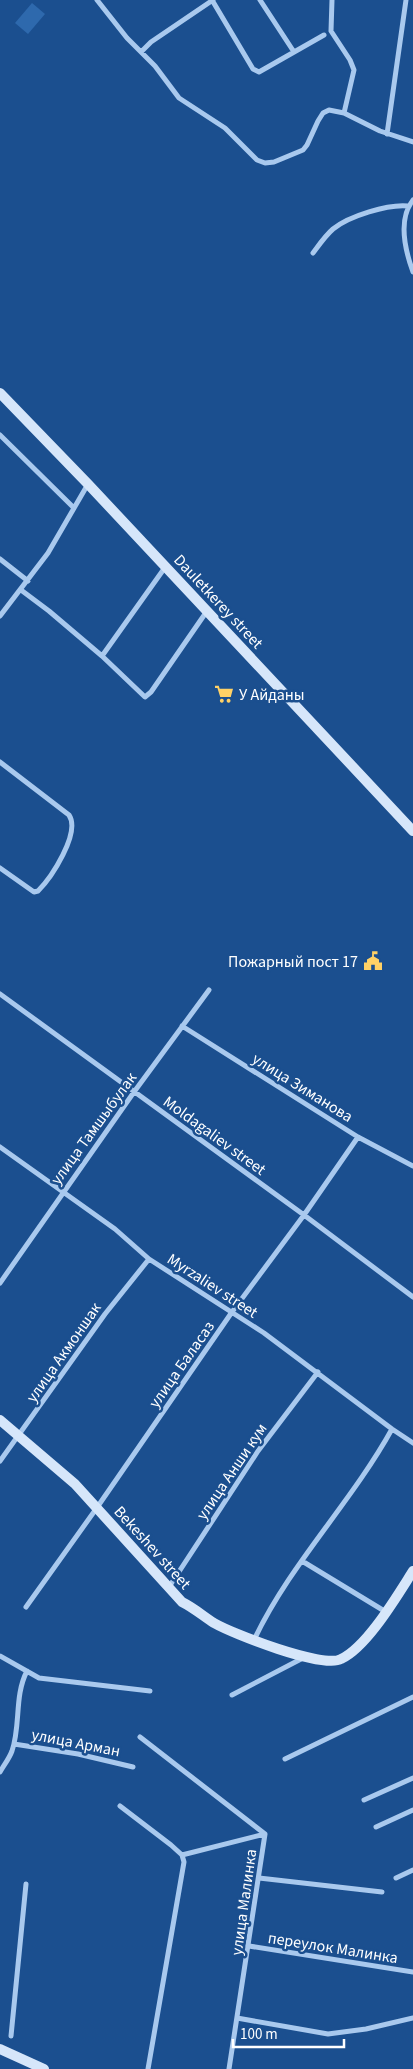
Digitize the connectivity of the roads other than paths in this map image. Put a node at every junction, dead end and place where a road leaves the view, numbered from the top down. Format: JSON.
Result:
{"nodes":[{"id":1,"x":97,"y":0,"type":"edge"},
{"id":2,"x":213,"y":0,"type":"edge"},
{"id":3,"x":260,"y":0,"type":"edge"},
{"id":4,"x":332,"y":0,"type":"edge"},
{"id":5,"x":406,"y":0,"type":"edge"},
{"id":6,"x":324,"y":35,"type":"dead end"},
{"id":7,"x":141,"y":52,"type":"junction"},
{"id":8,"x":294,"y":52,"type":"junction"},
{"id":9,"x":344,"y":113,"type":"junction"},
{"id":10,"x":387,"y":134,"type":"junction"},
{"id":11,"x":413,"y":142,"type":"edge"},
{"id":12,"x":413,"y":200,"type":"edge"},
{"id":13,"x":408,"y":206,"type":"junction"},
{"id":14,"x":313,"y":254,"type":"dead end"},
{"id":15,"x":413,"y":272,"type":"edge"},
{"id":16,"x":0,"y":393,"type":"edge"},
{"id":17,"x":0,"y":435,"type":"edge"},
{"id":18,"x":88,"y":484,"type":"junction"},
{"id":19,"x":74,"y":508,"type":"junction"},
{"id":20,"x":0,"y":559,"type":"edge"},
{"id":21,"x":166,"y":566,"type":"junction"},
{"id":22,"x":28,"y":581,"type":"junction"},
{"id":23,"x":21,"y":590,"type":"junction"},
{"id":24,"x":207,"y":610,"type":"junction"},
{"id":25,"x":0,"y":616,"type":"edge"},
{"id":26,"x":102,"y":656,"type":"junction"},
{"id":27,"x":0,"y":762,"type":"edge"},
{"id":28,"x":413,"y":831,"type":"edge"},
{"id":29,"x":0,"y":868,"type":"edge"},
{"id":30,"x":210,"y":990,"type":"dead end"},
{"id":31,"x":0,"y":994,"type":"edge"},
{"id":32,"x":182,"y":1026,"type":"junction"},
{"id":33,"x":134,"y":1092,"type":"junction"},
{"id":34,"x":358,"y":1137,"type":"junction"},
{"id":35,"x":0,"y":1147,"type":"edge"},
{"id":36,"x":413,"y":1166,"type":"edge"},
{"id":37,"x":63,"y":1191,"type":"junction"},
{"id":38,"x":304,"y":1215,"type":"junction"},
{"id":39,"x":149,"y":1259,"type":"junction"},
{"id":40,"x":0,"y":1283,"type":"edge"},
{"id":41,"x":413,"y":1297,"type":"edge"},
{"id":42,"x":232,"y":1312,"type":"junction"},
{"id":43,"x":318,"y":1372,"type":"junction"},
{"id":44,"x":0,"y":1420,"type":"edge"},
{"id":45,"x":392,"y":1429,"type":"junction"},
{"id":46,"x":19,"y":1435,"type":"junction"},
{"id":47,"x":413,"y":1443,"type":"edge"},
{"id":48,"x":0,"y":1461,"type":"edge"},
{"id":49,"x":97,"y":1507,"type":"junction"},
{"id":50,"x":302,"y":1561,"type":"junction"},
{"id":51,"x":413,"y":1571,"type":"edge"},
{"id":52,"x":168,"y":1588,"type":"junction"},
{"id":53,"x":26,"y":1607,"type":"dead end"},
{"id":54,"x":386,"y":1612,"type":"junction"},
{"id":55,"x":253,"y":1640,"type":"junction"},
{"id":56,"x":0,"y":1656,"type":"edge"},
{"id":57,"x":305,"y":1657,"type":"junction"},
{"id":58,"x":27,"y":1671,"type":"junction"},
{"id":59,"x":150,"y":1691,"type":"dead end"},
{"id":60,"x":232,"y":1695,"type":"dead end"},
{"id":61,"x":413,"y":1697,"type":"edge"},
{"id":62,"x":140,"y":1738,"type":"dead end"},
{"id":63,"x":14,"y":1744,"type":"junction"},
{"id":64,"x":285,"y":1759,"type":"dead end"},
{"id":65,"x":133,"y":1767,"type":"dead end"},
{"id":66,"x":0,"y":1772,"type":"edge"},
{"id":67,"x":413,"y":1778,"type":"edge"},
{"id":68,"x":364,"y":1800,"type":"dead end"},
{"id":69,"x":120,"y":1806,"type":"dead end"},
{"id":70,"x":413,"y":1810,"type":"edge"},
{"id":71,"x":376,"y":1827,"type":"dead end"},
{"id":72,"x":265,"y":1834,"type":"junction"},
{"id":73,"x":182,"y":1855,"type":"junction"},
{"id":74,"x":413,"y":1870,"type":"edge"},
{"id":75,"x":259,"y":1878,"type":"junction"},
{"id":76,"x":396,"y":1878,"type":"dead end"},
{"id":77,"x":26,"y":1884,"type":"dead end"},
{"id":78,"x":382,"y":1892,"type":"dead end"},
{"id":79,"x":249,"y":1946,"type":"junction"},
{"id":80,"x":413,"y":1972,"type":"edge"},
{"id":81,"x":236,"y":2018,"type":"junction"},
{"id":82,"x":413,"y":2018,"type":"edge"},
{"id":83,"x":11,"y":2036,"type":"dead end"},
{"id":84,"x":0,"y":2049,"type":"edge"},
{"id":85,"x":44,"y":2069,"type":"edge"},
{"id":86,"x":148,"y":2069,"type":"edge"},
{"id":87,"x":229,"y":2069,"type":"edge"}],
"edges":[{"from":1,"to":7,"type":"street"},
{"from":2,"to":7,"type":"street"},
{"from":2,"to":8,"type":"street"},
{"from":3,"to":8,"type":"street"},
{"from":4,"to":9,"type":"street"},
{"from":5,"to":10,"type":"street"},
{"from":6,"to":8,"type":"street"},
{"from":7,"to":9,"type":"street"},
{"from":9,"to":10,"type":"street"},
{"from":10,"to":11,"type":"street"},
{"from":12,"to":13,"type":"street"},
{"from":13,"to":14,"type":"street"},
{"from":13,"to":15,"type":"street"},
{"from":16,"to":18,"type":"main road","name":"Dauletkerey street"},
{"from":17,"to":19,"type":"street"},
{"from":18,"to":19,"type":"street"},
{"from":18,"to":21,"type":"main road","name":"Dauletkerey street"},
{"from":19,"to":22,"type":"street"},
{"from":20,"to":22,"type":"street"},
{"from":21,"to":24,"type":"main road","name":"Dauletkerey street"},
{"from":21,"to":26,"type":"street"},
{"from":22,"to":23,"type":"street"},
{"from":23,"to":25,"type":"street"},
{"from":23,"to":26,"type":"street"},
{"from":24,"to":26,"type":"street"},
{"from":24,"to":28,"type":"main road","name":"Dauletkerey street"},
{"from":27,"to":29,"type":"street"},
{"from":30,"to":32,"type":"street","name":"улица Тамшыбулак"},
{"from":31,"to":33,"type":"street","name":"Moldagaliev street"},
{"from":32,"to":33,"type":"street","name":"улица Тамшыбулак"},
{"from":32,"to":34,"type":"street","name":"улица Зиманова"},
{"from":33,"to":37,"type":"street","name":"улица Тамшыбулак"},
{"from":33,"to":38,"type":"street","name":"Moldagaliev street"},
{"from":34,"to":36,"type":"street","name":"улица Зиманова"},
{"from":34,"to":38,"type":"street","name":"улица Баласаз"},
{"from":35,"to":37,"type":"street","name":"Myrzaliev street"},
{"from":37,"to":39,"type":"street","name":"Myrzaliev street"},
{"from":37,"to":40,"type":"street","name":"улица Тамшыбулак"},
{"from":38,"to":41,"type":"street","name":"Moldagaliev street"},
{"from":38,"to":42,"type":"street","name":"улица Баласаз"},
{"from":39,"to":42,"type":"street","name":"Myrzaliev street"},
{"from":39,"to":46,"type":"street","name":"улица Акмоншак"},
{"from":42,"to":43,"type":"street","name":"Myrzaliev street"},
{"from":42,"to":49,"type":"street","name":"улица Баласаз"},
{"from":43,"to":45,"type":"street","name":"Myrzaliev street"},
{"from":43,"to":52,"type":"street","name":"улица Анши кум"},
{"from":44,"to":46,"type":"main road","name":"Bekeshev street"},
{"from":45,"to":47,"type":"street","name":"Myrzaliev street"},
{"from":45,"to":50,"type":"street"},
{"from":46,"to":48,"type":"street","name":"улица Акмоншак"},
{"from":46,"to":49,"type":"main road","name":"Bekeshev street"},
{"from":49,"to":52,"type":"main road","name":"Bekeshev street"},
{"from":49,"to":53,"type":"street","name":"улица Баласаз"},
{"from":50,"to":54,"type":"street"},
{"from":50,"to":55,"type":"street"},
{"from":51,"to":54,"type":"main road","name":"Bekeshev street"},
{"from":52,"to":55,"type":"main road","name":"Bekeshev street"},
{"from":54,"to":57,"type":"main road","name":"Bekeshev street"},
{"from":55,"to":57,"type":"main road","name":"Bekeshev street"},
{"from":56,"to":58,"type":"street"},
{"from":57,"to":60,"type":"street"},
{"from":58,"to":59,"type":"street"},
{"from":58,"to":63,"type":"street"},
{"from":61,"to":64,"type":"street"},
{"from":62,"to":72,"type":"street","name":"улица Малинка"},
{"from":63,"to":65,"type":"street","name":"улица Арман"},
{"from":63,"to":66,"type":"street"},
{"from":67,"to":68,"type":"street"},
{"from":69,"to":73,"type":"street"},
{"from":70,"to":71,"type":"street"},
{"from":72,"to":73,"type":"street"},
{"from":72,"to":75,"type":"street","name":"улица Малинка"},
{"from":73,"to":86,"type":"street"},
{"from":74,"to":76,"type":"street"},
{"from":75,"to":78,"type":"street"},
{"from":75,"to":79,"type":"street","name":"улица Малинка"},
{"from":77,"to":83,"type":"street"},
{"from":79,"to":80,"type":"street","name":"переулок Малинка"},
{"from":79,"to":81,"type":"street","name":"улица Малинка"},
{"from":81,"to":82,"type":"street"},
{"from":81,"to":87,"type":"street","name":"улица Малинка"},
{"from":84,"to":85,"type":"main road"}]}
